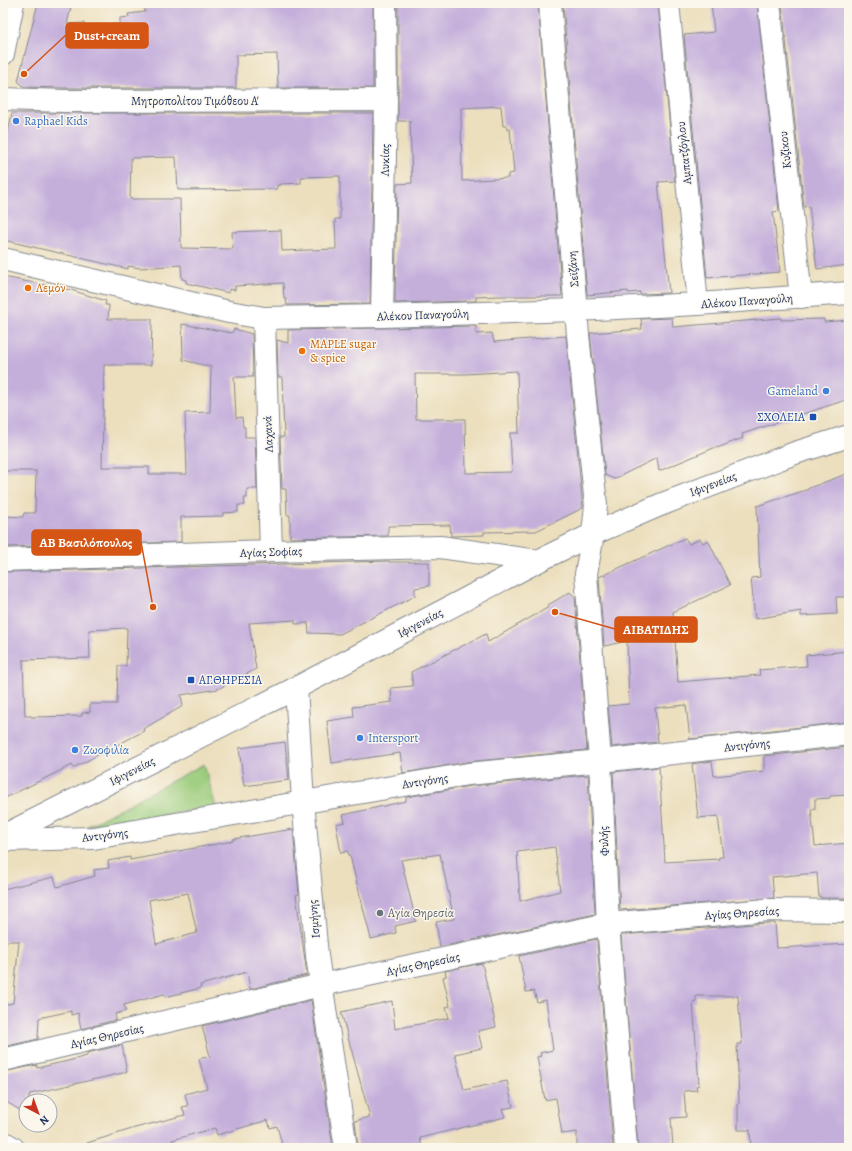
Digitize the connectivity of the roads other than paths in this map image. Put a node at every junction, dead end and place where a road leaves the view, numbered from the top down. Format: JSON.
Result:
{"nodes":[{"id":1,"x":13,"y":3,"type":"edge"},
{"id":2,"x":385,"y":3,"type":"edge"},
{"id":3,"x":550,"y":3,"type":"edge"},
{"id":4,"x":669,"y":3,"type":"edge"},
{"id":5,"x":769,"y":3,"type":"edge"},
{"id":6,"x":3,"y":54,"type":"edge"},
{"id":7,"x":3,"y":99,"type":"edge"},
{"id":8,"x":386,"y":100,"type":"junction"},
{"id":9,"x":3,"y":259,"type":"edge"},
{"id":10,"x":849,"y":293,"type":"edge"},
{"id":11,"x":801,"y":297,"type":"junction"},
{"id":12,"x":698,"y":304,"type":"junction"},
{"id":13,"x":576,"y":310,"type":"junction"},
{"id":14,"x":382,"y":316,"type":"junction"},
{"id":15,"x":264,"y":318,"type":"junction"},
{"id":16,"x":849,"y":436,"type":"edge"},
{"id":17,"x":593,"y":534,"type":"junction"},
{"id":18,"x":271,"y":551,"type":"junction"},
{"id":19,"x":3,"y":560,"type":"edge"},
{"id":20,"x":538,"y":561,"type":"junction"},
{"id":21,"x":296,"y":688,"type":"junction"},
{"id":22,"x":849,"y":734,"type":"edge"},
{"id":23,"x":600,"y":761,"type":"junction"},
{"id":24,"x":303,"y":801,"type":"junction"},
{"id":25,"x":3,"y":836,"type":"edge"},
{"id":26,"x":3,"y":840,"type":"edge"},
{"id":27,"x":849,"y":910,"type":"edge"},
{"id":28,"x":608,"y":924,"type":"junction"},
{"id":29,"x":321,"y":986,"type":"junction"},
{"id":30,"x":3,"y":1060,"type":"edge"},
{"id":31,"x":3,"y":1142,"type":"edge"},
{"id":32,"x":12,"y":1148,"type":"edge"},
{"id":33,"x":346,"y":1148,"type":"edge"},
{"id":34,"x":626,"y":1148,"type":"edge"}],
"edges":[{"from":1,"to":6,"type":"street"},
{"from":2,"to":8,"type":"street","name":"Λυκίας"},
{"from":3,"to":13,"type":"street","name":"Σεϊζάνη"},
{"from":4,"to":12,"type":"street","name":"Αμπατζόγλου"},
{"from":5,"to":11,"type":"street","name":"Κυζίκου"},
{"from":7,"to":8,"type":"street","name":"Μητροπολίτου Τιμόθεου Α'"},
{"from":8,"to":14,"type":"street","name":"Λυκίας"},
{"from":9,"to":15,"type":"street","name":"Αλέκου Παναγούλη"},
{"from":10,"to":11,"type":"street","name":"Αλέκου Παναγούλη"},
{"from":11,"to":12,"type":"street","name":"Αλέκου Παναγούλη"},
{"from":12,"to":13,"type":"street","name":"Αλέκου Παναγούλη"},
{"from":13,"to":14,"type":"street","name":"Αλέκου Παναγούλη"},
{"from":13,"to":17,"type":"street","name":"Σεϊζάνη"},
{"from":14,"to":15,"type":"street","name":"Αλέκου Παναγούλη"},
{"from":15,"to":18,"type":"street","name":"Λαχανά"},
{"from":16,"to":17,"type":"street","name":"Ιφιγενείας"},
{"from":17,"to":20,"type":"street","name":"Ιφιγενείας"},
{"from":17,"to":23,"type":"street","name":"Φυλής"},
{"from":18,"to":19,"type":"street","name":"Αγίας Σοφίας"},
{"from":18,"to":20,"type":"street","name":"Αγίας Σοφίας"},
{"from":20,"to":21,"type":"street","name":"Ιφιγενείας"},
{"from":21,"to":24,"type":"street","name":"Ισμήνης"},
{"from":21,"to":25,"type":"street","name":"Ιφιγενείας"},
{"from":22,"to":23,"type":"street","name":"Αντιγόνης"},
{"from":23,"to":24,"type":"street","name":"Αντιγόνης"},
{"from":23,"to":28,"type":"street","name":"Φυλής"},
{"from":24,"to":26,"type":"street","name":"Αντιγόνης"},
{"from":24,"to":29,"type":"street","name":"Ισμήνης"},
{"from":27,"to":28,"type":"street","name":"Αγίας Θηρεσίας"},
{"from":28,"to":29,"type":"street","name":"Αγίας Θηρεσίας"},
{"from":28,"to":34,"type":"street","name":"Φυλής"},
{"from":29,"to":30,"type":"street","name":"Αγίας Θηρεσίας"},
{"from":29,"to":33,"type":"street","name":"Ισμήνης"},
{"from":31,"to":32,"type":"street"}]}
